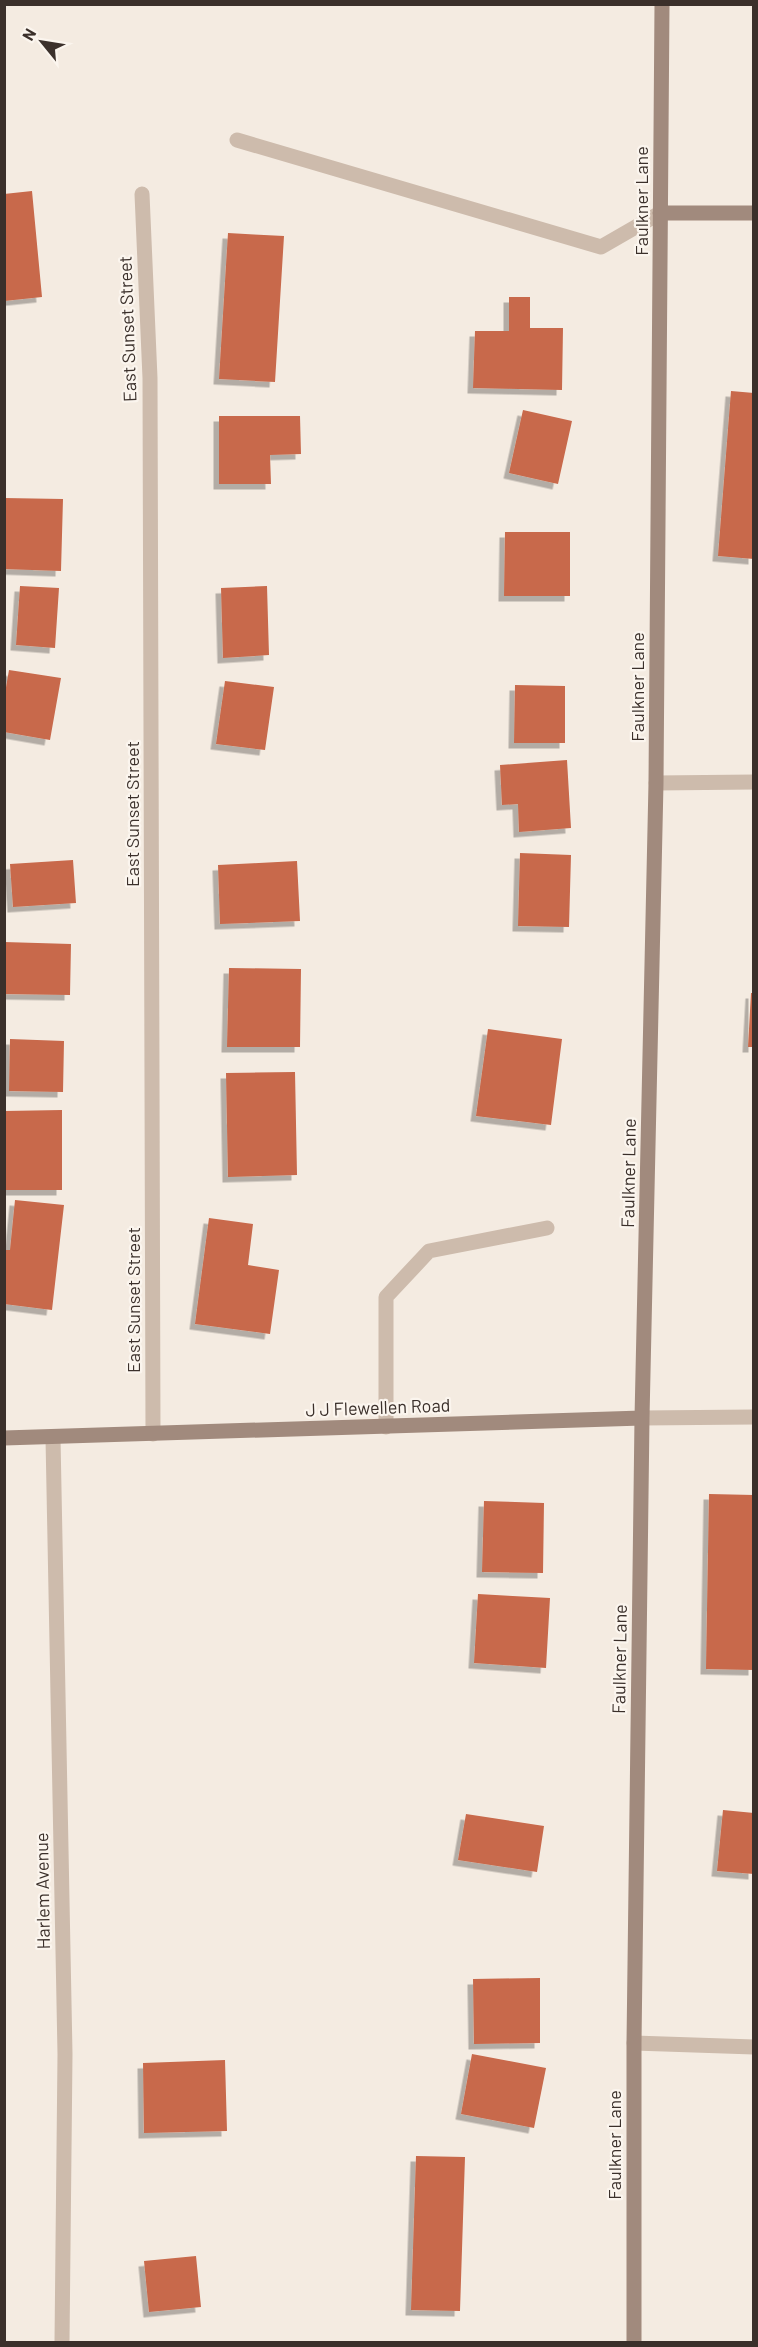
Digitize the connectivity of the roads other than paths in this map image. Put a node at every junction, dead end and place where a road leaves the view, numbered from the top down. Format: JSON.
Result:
{"nodes":[{"id":1,"x":662,"y":4,"type":"edge"},
{"id":2,"x":237,"y":140,"type":"dead end"},
{"id":3,"x":142,"y":194,"type":"dead end"},
{"id":4,"x":660,"y":213,"type":"junction"},
{"id":5,"x":753,"y":213,"type":"edge"},
{"id":6,"x":753,"y":782,"type":"edge"},
{"id":7,"x":656,"y":783,"type":"junction"},
{"id":8,"x":547,"y":1228,"type":"dead end"},
{"id":9,"x":753,"y":1417,"type":"edge"},
{"id":10,"x":642,"y":1418,"type":"junction"},
{"id":11,"x":386,"y":1427,"type":"junction"},
{"id":12,"x":153,"y":1434,"type":"junction"},
{"id":13,"x":4,"y":1438,"type":"edge"},
{"id":14,"x":53,"y":1438,"type":"junction"},
{"id":15,"x":634,"y":2043,"type":"junction"},
{"id":16,"x":753,"y":2048,"type":"edge"},
{"id":17,"x":62,"y":2343,"type":"edge"},
{"id":18,"x":634,"y":2343,"type":"edge"}],
"edges":[{"from":1,"to":4,"type":"street","name":"Faulkner Lane"},
{"from":2,"to":4,"type":"street"},
{"from":3,"to":12,"type":"street","name":"East Sunset Street"},
{"from":4,"to":5,"type":"street"},
{"from":4,"to":7,"type":"street","name":"Faulkner Lane"},
{"from":6,"to":7,"type":"street"},
{"from":7,"to":10,"type":"street","name":"Faulkner Lane"},
{"from":8,"to":11,"type":"street"},
{"from":9,"to":10,"type":"street","name":"J J Flewellen Road"},
{"from":10,"to":11,"type":"street","name":"J J Flewellen Road"},
{"from":10,"to":15,"type":"street","name":"Faulkner Lane"},
{"from":11,"to":12,"type":"street","name":"J J Flewellen Road"},
{"from":12,"to":14,"type":"street","name":"J J Flewellen Road"},
{"from":13,"to":14,"type":"street","name":"J J Flewellen Road"},
{"from":14,"to":17,"type":"street","name":"Harlem Avenue"},
{"from":15,"to":16,"type":"street"},
{"from":15,"to":18,"type":"street","name":"Faulkner Lane"}]}
